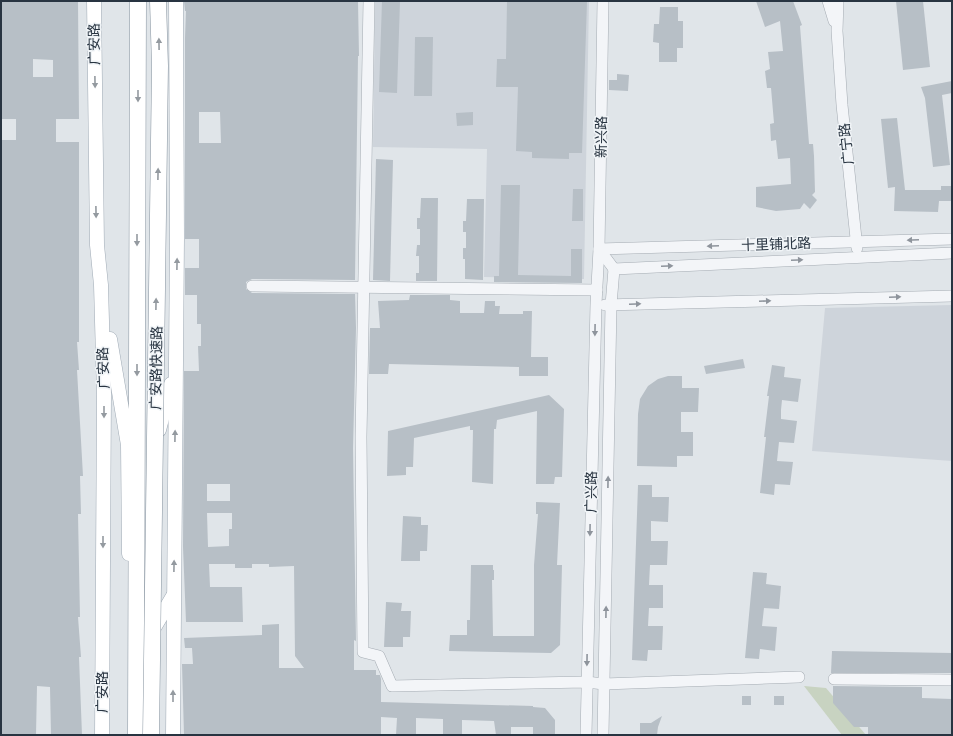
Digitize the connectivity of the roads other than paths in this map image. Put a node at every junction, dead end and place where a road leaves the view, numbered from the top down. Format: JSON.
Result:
{"nodes":[{"id":1,"x":94,"y":1,"type":"edge"},
{"id":2,"x":138,"y":1,"type":"edge"},
{"id":3,"x":158,"y":1,"type":"edge"},
{"id":4,"x":176,"y":1,"type":"edge"},
{"id":5,"x":369,"y":1,"type":"edge"},
{"id":6,"x":603,"y":1,"type":"edge"},
{"id":7,"x":828,"y":1,"type":"edge"},
{"id":8,"x":838,"y":1,"type":"edge"},
{"id":9,"x":837,"y":31,"type":"junction"},
{"id":10,"x":952,"y":239,"type":"edge"},
{"id":11,"x":856,"y":242,"type":"junction"},
{"id":12,"x":599,"y":249,"type":"junction"},
{"id":13,"x":952,"y":253,"type":"edge"},
{"id":14,"x":857,"y":257,"type":"junction"},
{"id":15,"x":614,"y":268,"type":"junction"},
{"id":16,"x":101,"y":285,"type":"junction"},
{"id":17,"x":252,"y":286,"type":"dead end"},
{"id":18,"x":363,"y":288,"type":"junction"},
{"id":19,"x":597,"y":290,"type":"junction"},
{"id":20,"x":952,"y":296,"type":"edge"},
{"id":21,"x":596,"y":304,"type":"junction"},
{"id":22,"x":611,"y":305,"type":"junction"},
{"id":23,"x":176,"y":365,"type":"junction"},
{"id":24,"x":174,"y":595,"type":"junction"},
{"id":25,"x":148,"y":638,"type":"junction"},
{"id":26,"x":799,"y":677,"type":"dead end"},
{"id":27,"x":834,"y":679,"type":"dead end"},
{"id":28,"x":952,"y":680,"type":"edge"},
{"id":29,"x":586,"y":682,"type":"junction"},
{"id":30,"x":604,"y":684,"type":"junction"},
{"id":31,"x":102,"y":735,"type":"edge"},
{"id":32,"x":130,"y":735,"type":"edge"},
{"id":33,"x":136,"y":735,"type":"edge"},
{"id":34,"x":147,"y":735,"type":"edge"},
{"id":35,"x":151,"y":735,"type":"edge"},
{"id":36,"x":173,"y":735,"type":"edge"},
{"id":37,"x":586,"y":735,"type":"edge"},
{"id":38,"x":603,"y":735,"type":"edge"}],
"edges":[{"from":1,"to":16,"type":"main road","name":"广安路","one_way":true},
{"from":2,"to":33,"type":"highway","name":"广安路快速路","one_way":true},
{"from":35,"to":3,"type":"highway","name":"广安路快速路","one_way":true,"bridge":true},
{"from":23,"to":4,"type":"main road","one_way":true},
{"from":5,"to":18,"type":"street"},
{"from":6,"to":12,"type":"street","name":"新兴路"},
{"from":7,"to":9,"type":"street","name":"广宁路"},
{"from":8,"to":9,"type":"street","name":"广宁路"},
{"from":9,"to":11,"type":"street","name":"广宁路"},
{"from":10,"to":11,"type":"street","name":"十里铺北路","one_way":true},
{"from":11,"to":12,"type":"street","name":"十里铺北路","one_way":true},
{"from":11,"to":14,"type":"street","name":"广宁路"},
{"from":12,"to":15,"type":"street"},
{"from":12,"to":19,"type":"street","name":"广兴路"},
{"from":13,"to":14,"type":"street","name":"十里铺北路"},
{"from":15,"to":14,"type":"street","name":"十里铺北路","one_way":true},
{"from":15,"to":22,"type":"street","name":"广兴路"},
{"from":16,"to":31,"type":"main road","name":"广安路","one_way":true},
{"from":16,"to":32,"type":"main road"},
{"from":17,"to":18,"type":"street"},
{"from":18,"to":19,"type":"street"},
{"from":18,"to":29,"type":"street"},
{"from":19,"to":21,"type":"street","name":"广兴路"},
{"from":22,"to":20,"type":"street","one_way":true},
{"from":21,"to":22,"type":"street"},
{"from":21,"to":29,"type":"street","name":"广兴路","one_way":true},
{"from":30,"to":22,"type":"street","name":"广兴路","one_way":true},
{"from":24,"to":23,"type":"main road","one_way":true},
{"from":23,"to":25,"type":"main road"},
{"from":24,"to":25,"type":"main road"},
{"from":36,"to":24,"type":"main road","one_way":true},
{"from":25,"to":34,"type":"main road"},
{"from":26,"to":30,"type":"street"},
{"from":27,"to":28,"type":"street"},
{"from":29,"to":30,"type":"street"},
{"from":29,"to":37,"type":"street","name":"广兴路"},
{"from":30,"to":38,"type":"street","name":"广兴路"}]}
